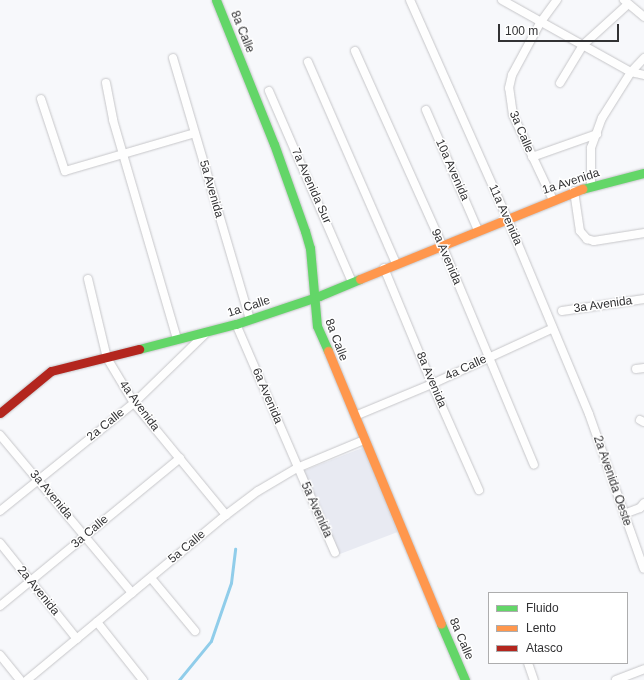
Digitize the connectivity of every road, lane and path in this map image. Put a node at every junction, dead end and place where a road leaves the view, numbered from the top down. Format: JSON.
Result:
{"nodes":[{"id":1,"x":216,"y":0,"type":"edge"},
{"id":2,"x":410,"y":0,"type":"edge"},
{"id":3,"x":502,"y":0,"type":"edge"},
{"id":4,"x":557,"y":0,"type":"edge"},
{"id":5,"x":626,"y":2,"type":"edge"},
{"id":6,"x":644,"y":17,"type":"edge"},
{"id":7,"x":540,"y":23,"type":"junction"},
{"id":8,"x":583,"y":45,"type":"junction"},
{"id":9,"x":355,"y":51,"type":"dead end"},
{"id":10,"x":173,"y":58,"type":"dead end"},
{"id":11,"x":644,"y":58,"type":"edge"},
{"id":12,"x":308,"y":62,"type":"dead end"},
{"id":13,"x":631,"y":72,"type":"junction"},
{"id":14,"x":644,"y":75,"type":"edge"},
{"id":15,"x":106,"y":83,"type":"dead end"},
{"id":16,"x":560,"y":83,"type":"dead end"},
{"id":17,"x":269,"y":92,"type":"dead end"},
{"id":18,"x":41,"y":99,"type":"dead end"},
{"id":19,"x":426,"y":110,"type":"dead end"},
{"id":20,"x":195,"y":132,"type":"junction"},
{"id":21,"x":597,"y":134,"type":"junction"},
{"id":22,"x":123,"y":154,"type":"junction"},
{"id":23,"x":532,"y":157,"type":"junction"},
{"id":24,"x":644,"y":173,"type":"edge"},
{"id":25,"x":591,"y":186,"type":"junction"},
{"id":26,"x":574,"y":192,"type":"junction"},
{"id":27,"x":552,"y":200,"type":"junction"},
{"id":28,"x":507,"y":218,"type":"junction"},
{"id":29,"x":478,"y":230,"type":"junction"},
{"id":30,"x":644,"y":233,"type":"edge"},
{"id":31,"x":442,"y":245,"type":"junction"},
{"id":32,"x":396,"y":264,"type":"junction"},
{"id":33,"x":384,"y":268,"type":"junction"},
{"id":34,"x":88,"y":279,"type":"dead end"},
{"id":35,"x":352,"y":282,"type":"junction"},
{"id":36,"x":314,"y":297,"type":"junction"},
{"id":37,"x":644,"y":299,"type":"edge"},
{"id":38,"x":562,"y":311,"type":"dead end"},
{"id":39,"x":250,"y":320,"type":"junction"},
{"id":40,"x":236,"y":324,"type":"junction"},
{"id":41,"x":553,"y":328,"type":"junction"},
{"id":42,"x":206,"y":333,"type":"junction"},
{"id":43,"x":177,"y":339,"type":"junction"},
{"id":44,"x":107,"y":358,"type":"junction"},
{"id":45,"x":488,"y":358,"type":"junction"},
{"id":46,"x":432,"y":384,"type":"junction"},
{"id":47,"x":134,"y":403,"type":"junction"},
{"id":48,"x":0,"y":413,"type":"edge"},
{"id":49,"x":589,"y":414,"type":"joint"},
{"id":50,"x":355,"y":416,"type":"junction"},
{"id":51,"x":0,"y":435,"type":"edge"},
{"id":52,"x":364,"y":440,"type":"junction"},
{"id":53,"x":180,"y":458,"type":"junction"},
{"id":54,"x":534,"y":465,"type":"dead end"},
{"id":55,"x":297,"y":468,"type":"junction"},
{"id":56,"x":38,"y":480,"type":"junction"},
{"id":57,"x":480,"y":490,"type":"dead end"},
{"id":58,"x":644,"y":503,"type":"edge"},
{"id":59,"x":0,"y":511,"type":"edge"},
{"id":60,"x":624,"y":514,"type":"junction"},
{"id":61,"x":226,"y":515,"type":"junction"},
{"id":62,"x":84,"y":536,"type":"junction"},
{"id":63,"x":0,"y":543,"type":"edge"},
{"id":64,"x":335,"y":553,"type":"dead end"},
{"id":65,"x":644,"y":569,"type":"edge"},
{"id":66,"x":151,"y":578,"type":"junction"},
{"id":67,"x":31,"y":581,"type":"junction"},
{"id":68,"x":132,"y":593,"type":"junction"},
{"id":69,"x":0,"y":606,"type":"edge"},
{"id":70,"x":97,"y":622,"type":"junction"},
{"id":71,"x":195,"y":631,"type":"dead end"},
{"id":72,"x":77,"y":638,"type":"junction"},
{"id":73,"x":0,"y":655,"type":"edge"},
{"id":74,"x":528,"y":664,"type":"edge"},
{"id":75,"x":644,"y":669,"type":"edge"},
{"id":76,"x":20,"y":680,"type":"edge"},
{"id":77,"x":27,"y":680,"type":"edge"},
{"id":78,"x":143,"y":680,"type":"edge"},
{"id":79,"x":465,"y":680,"type":"edge"},
{"id":80,"x":534,"y":680,"type":"edge"},
{"id":81,"x":616,"y":680,"type":"edge"}],
"edges":[{"from":1,"to":36,"type":"street","name":"8a Calle"},
{"from":2,"to":28,"type":"street","name":"11a Avenida"},
{"from":3,"to":7,"type":"street"},
{"from":4,"to":7,"type":"street","name":"3a Calle"},
{"from":5,"to":6,"type":"street"},
{"from":5,"to":8,"type":"street"},
{"from":7,"to":8,"type":"street"},
{"from":7,"to":23,"type":"street","name":"3a Calle"},
{"from":8,"to":13,"type":"street"},
{"from":8,"to":16,"type":"street"},
{"from":9,"to":31,"type":"street","name":"9a Avenida"},
{"from":10,"to":20,"type":"street","name":"5a Avenida"},
{"from":11,"to":13,"type":"street"},
{"from":12,"to":32,"type":"street"},
{"from":13,"to":14,"type":"street"},
{"from":13,"to":21,"type":"street"},
{"from":15,"to":22,"type":"street"},
{"from":17,"to":35,"type":"street","name":"7a Avenida Sur"},
{"from":18,"to":22,"type":"street"},
{"from":19,"to":29,"type":"street","name":"10a Avenida"},
{"from":20,"to":22,"type":"street"},
{"from":20,"to":39,"type":"street","name":"5a Avenida"},
{"from":21,"to":23,"type":"street"},
{"from":21,"to":25,"type":"street"},
{"from":22,"to":43,"type":"street"},
{"from":23,"to":27,"type":"street","name":"3a Calle"},
{"from":24,"to":25,"type":"street","name":"1a Avenida"},
{"from":25,"to":26,"type":"street","name":"1a Avenida"},
{"from":26,"to":27,"type":"street","name":"1a Avenida"},
{"from":26,"to":30,"type":"street"},
{"from":27,"to":28,"type":"street","name":"1a Avenida"},
{"from":28,"to":29,"type":"street","name":"1a Calle"},
{"from":28,"to":41,"type":"street","name":"11a Avenida"},
{"from":29,"to":31,"type":"street","name":"1a Calle"},
{"from":31,"to":32,"type":"street","name":"1a Calle"},
{"from":31,"to":45,"type":"street","name":"9a Avenida"},
{"from":32,"to":33,"type":"street","name":"1a Calle"},
{"from":33,"to":35,"type":"street","name":"1a Calle"},
{"from":33,"to":46,"type":"street","name":"8a Avenida"},
{"from":34,"to":44,"type":"street","name":"4a Avenida"},
{"from":35,"to":36,"type":"street","name":"1a Calle"},
{"from":36,"to":39,"type":"street","name":"1a Calle"},
{"from":36,"to":50,"type":"street","name":"8a Calle"},
{"from":37,"to":38,"type":"street","name":"3a Avenida"},
{"from":39,"to":40,"type":"street","name":"1a Calle"},
{"from":40,"to":42,"type":"street","name":"1a Calle"},
{"from":40,"to":55,"type":"street","name":"6a Avenida"},
{"from":41,"to":45,"type":"street","name":"4a Calle"},
{"from":41,"to":49,"type":"street","name":"11a Avenida"},
{"from":42,"to":43,"type":"street","name":"1a Calle"},
{"from":42,"to":47,"type":"street","name":"2a Calle"},
{"from":43,"to":44,"type":"street","name":"1a Calle"},
{"from":44,"to":47,"type":"street","name":"4a Avenida"},
{"from":44,"to":48,"type":"street","name":"1a Calle"},
{"from":45,"to":46,"type":"street","name":"4a Calle"},
{"from":45,"to":54,"type":"street","name":"9a Avenida"},
{"from":46,"to":50,"type":"street","name":"4a Calle"},
{"from":46,"to":57,"type":"street","name":"8a Avenida"},
{"from":47,"to":53,"type":"street","name":"4a Avenida"},
{"from":47,"to":56,"type":"street","name":"2a Calle"},
{"from":49,"to":60,"type":"street","name":"2a Avenida Oeste"},
{"from":50,"to":52,"type":"street","name":"8a Calle"},
{"from":51,"to":56,"type":"street","name":"3a Avenida"},
{"from":52,"to":55,"type":"street","name":"5a Calle"},
{"from":52,"to":79,"type":"street","name":"8a Calle"},
{"from":53,"to":61,"type":"street","name":"4a Avenida"},
{"from":53,"to":62,"type":"street","name":"3a Calle"},
{"from":55,"to":61,"type":"street","name":"5a Calle"},
{"from":55,"to":64,"type":"street","name":"5a Avenida"},
{"from":56,"to":59,"type":"street","name":"2a Calle"},
{"from":56,"to":62,"type":"street","name":"3a Avenida"},
{"from":58,"to":60,"type":"street"},
{"from":60,"to":65,"type":"street","name":"2a Avenida Oeste"},
{"from":61,"to":66,"type":"street","name":"5a Calle"},
{"from":62,"to":67,"type":"street","name":"3a Calle"},
{"from":62,"to":68,"type":"street","name":"3a Avenida"},
{"from":63,"to":67,"type":"street","name":"2a Avenida"},
{"from":66,"to":68,"type":"street","name":"5a Calle"},
{"from":66,"to":71,"type":"street"},
{"from":67,"to":69,"type":"street","name":"3a Calle"},
{"from":67,"to":72,"type":"street","name":"2a Avenida"},
{"from":68,"to":70,"type":"street","name":"5a Calle"},
{"from":70,"to":72,"type":"street","name":"5a Calle"},
{"from":70,"to":78,"type":"street"},
{"from":72,"to":77,"type":"street","name":"5a Calle"},
{"from":73,"to":76,"type":"street"},
{"from":74,"to":80,"type":"street"},
{"from":75,"to":81,"type":"street"}]}
